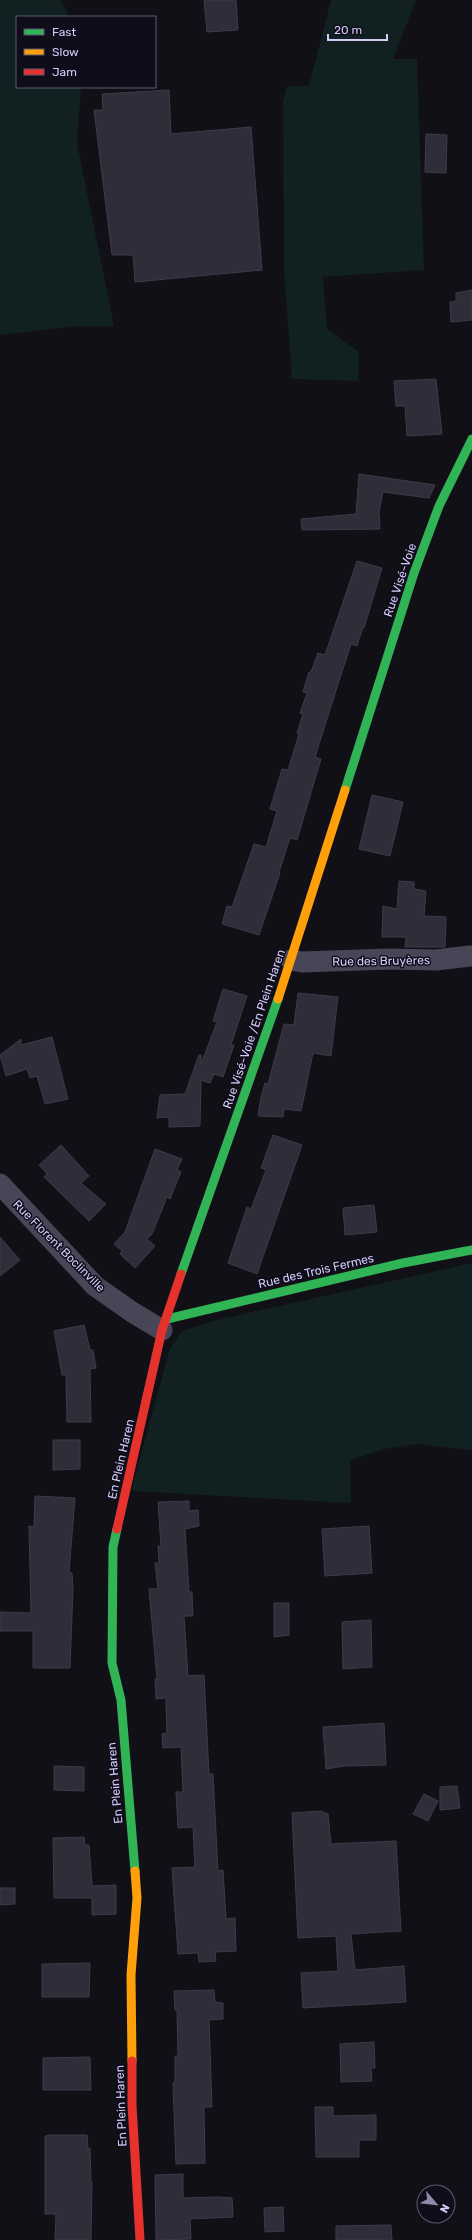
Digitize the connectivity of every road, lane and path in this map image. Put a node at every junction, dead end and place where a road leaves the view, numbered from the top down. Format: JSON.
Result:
{"nodes":[{"id":1,"x":472,"y":439,"type":"edge"},
{"id":2,"x":362,"y":733,"type":"joint"},
{"id":3,"x":470,"y":956,"type":"dead end"},
{"id":4,"x":291,"y":960,"type":"junction"},
{"id":5,"x":0,"y":1184,"type":"edge"},
{"id":6,"x":472,"y":1250,"type":"edge"},
{"id":7,"x":164,"y":1324,"type":"junction"},
{"id":8,"x":140,"y":2240,"type":"edge"}],
"edges":[{"from":1,"to":2,"type":"street","name":"Rue Visé-Voie"},
{"from":2,"to":4,"type":"street","name":"Rue Visé-Voie /En Plein Haren"},
{"from":3,"to":4,"type":"street","name":"Rue des Bruyères"},
{"from":4,"to":7,"type":"street","name":"Rue Visé-Voie /En Plein Haren"},
{"from":5,"to":7,"type":"street","name":"Rue Florent Boclinville"},
{"from":6,"to":7,"type":"street","name":"Rue des Trois Fermes"},
{"from":7,"to":8,"type":"street","name":"En Plein Haren"}]}
